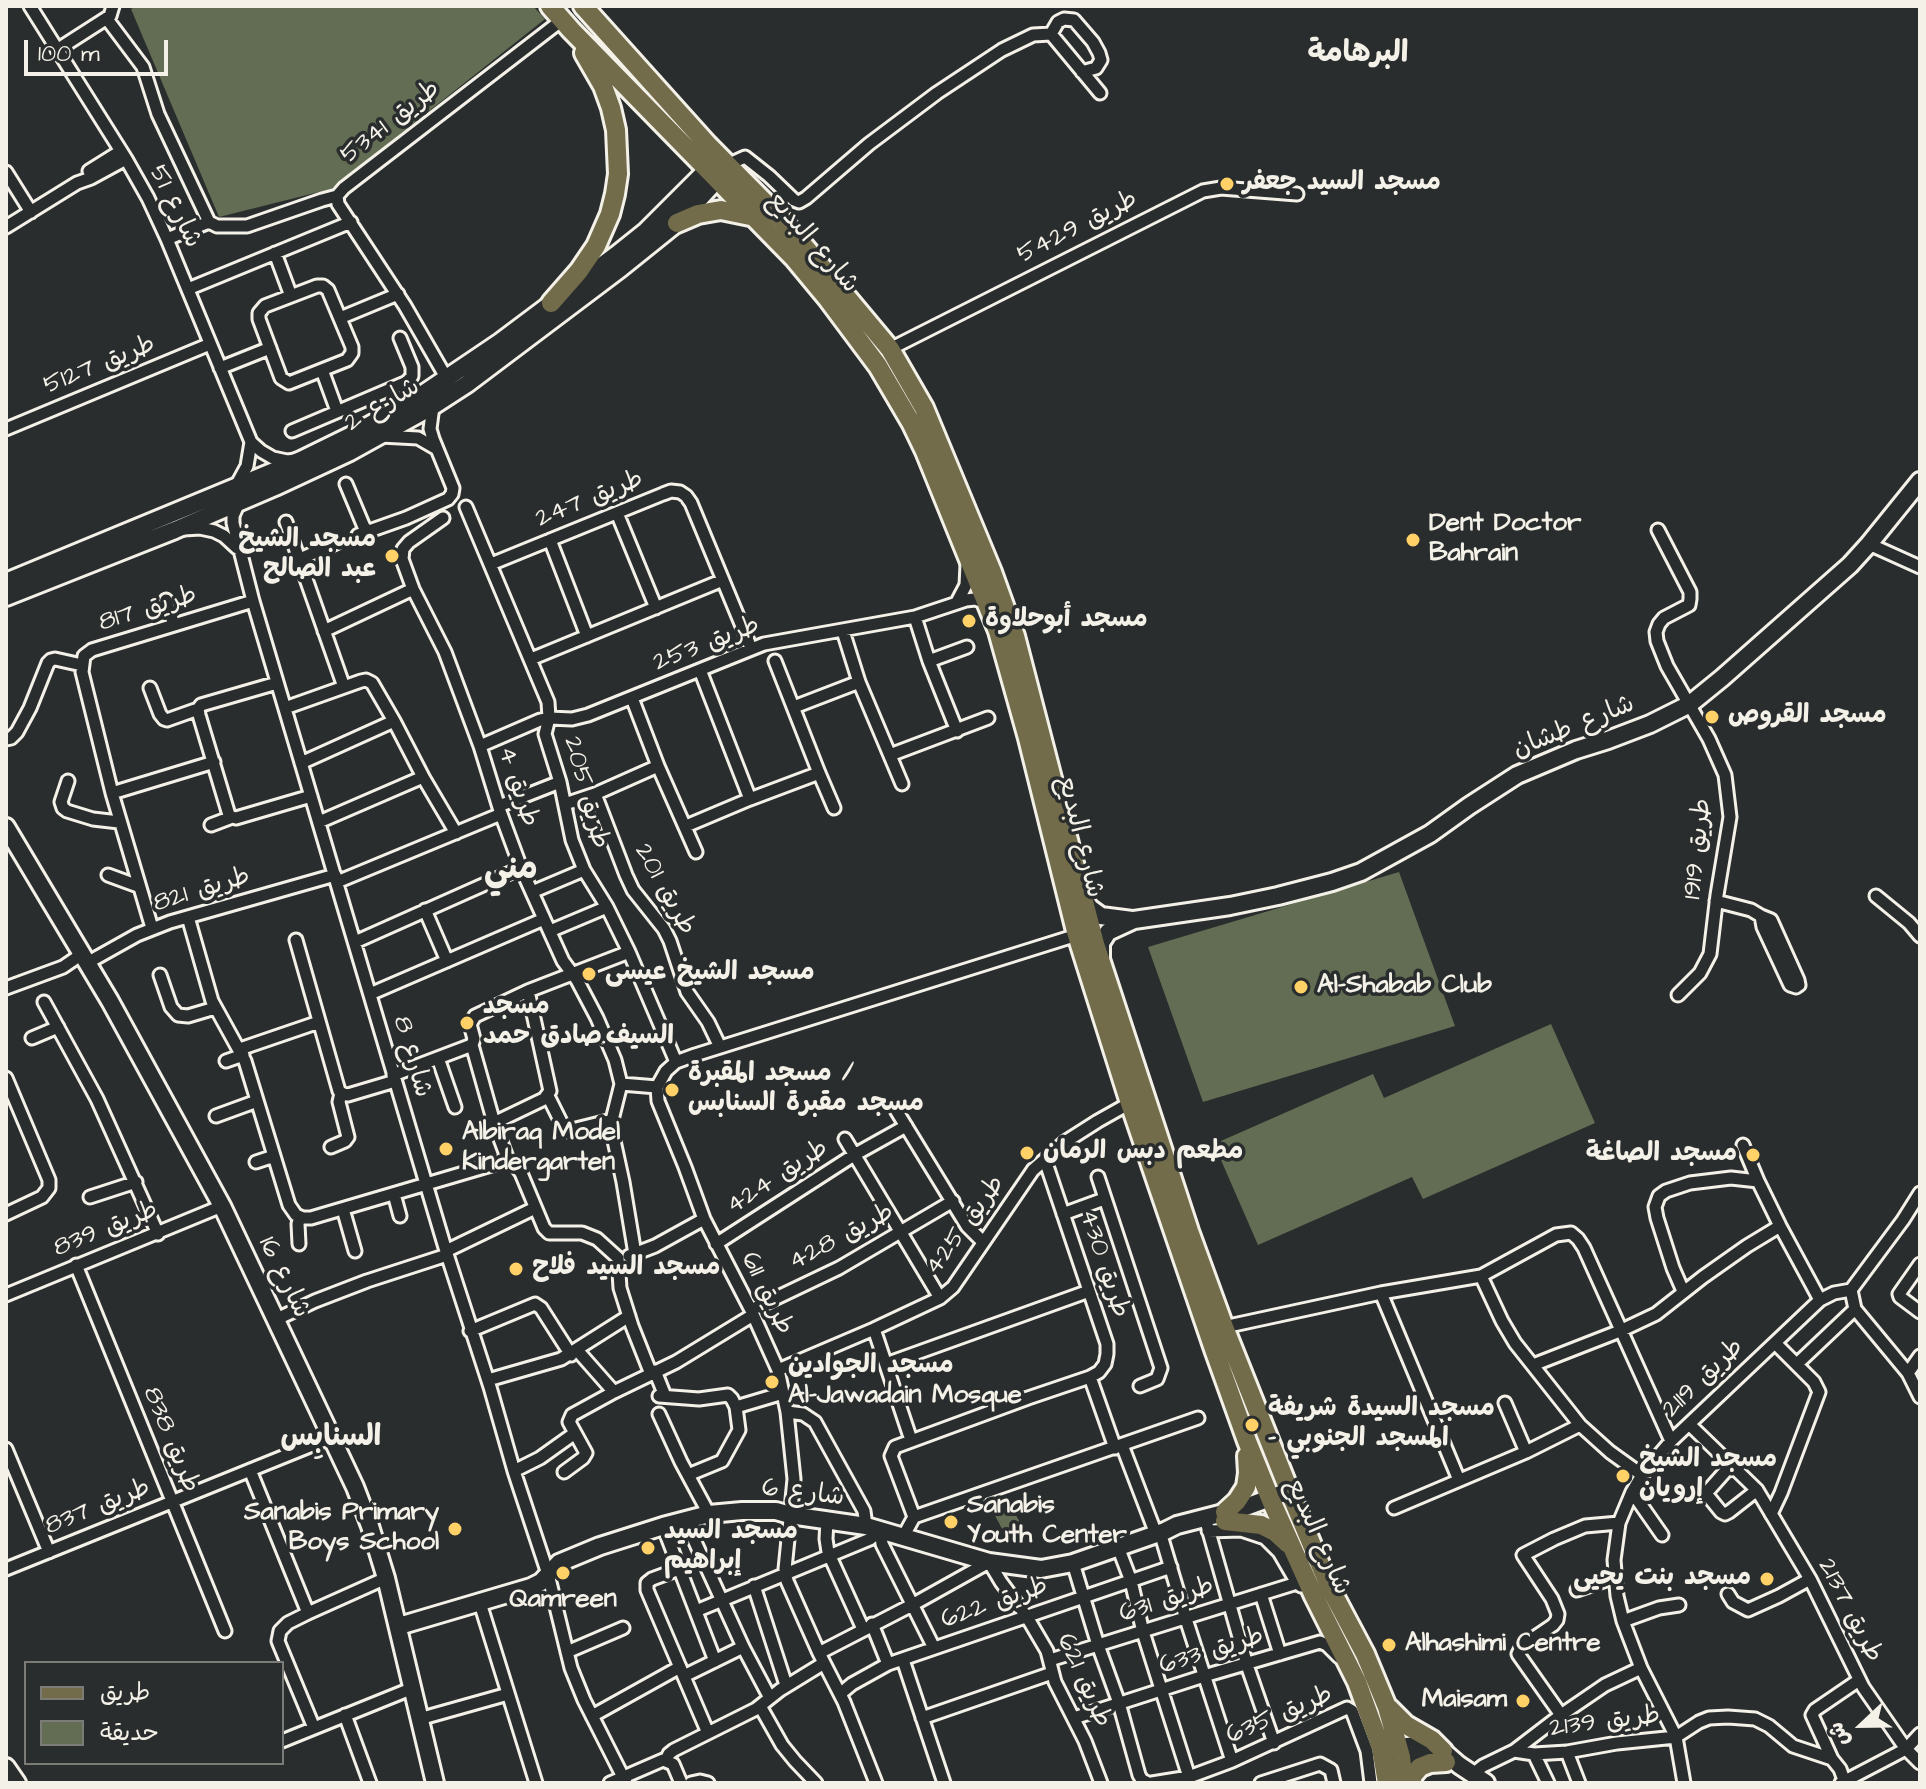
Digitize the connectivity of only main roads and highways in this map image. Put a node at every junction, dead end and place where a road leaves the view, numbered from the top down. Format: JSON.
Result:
{"nodes":[{"id":1,"x":583,"y":6,"type":"edge"},
{"id":2,"x":561,"y":18,"type":"edge"},
{"id":3,"x":719,"y":168,"type":"junction"},
{"id":4,"x":756,"y":218,"type":"junction"},
{"id":5,"x":677,"y":223,"type":"road end"},
{"id":6,"x":551,"y":303,"type":"road end"},
{"id":7,"x":1247,"y":1441,"type":"junction"},
{"id":8,"x":1293,"y":1550,"type":"junction"},
{"id":9,"x":1387,"y":1707,"type":"junction"},
{"id":10,"x":1391,"y":1753,"type":"junction"},
{"id":11,"x":1465,"y":1769,"type":"edge"},
{"id":12,"x":1387,"y":1783,"type":"edge"},
{"id":13,"x":1404,"y":1783,"type":"edge"},
{"id":14,"x":1411,"y":1783,"type":"edge"}],
"edges":[{"from":1,"to":3,"type":"main road","name":"شارع البديع"},
{"from":2,"to":3,"type":"main road","name":"شارع البديع"},
{"from":2,"to":6,"type":"main road"},
{"from":3,"to":4,"type":"main road","name":"شارع البديع"},
{"from":3,"to":9,"type":"main road","name":"شارع البديع"},
{"from":4,"to":5,"type":"main road"},
{"from":4,"to":7,"type":"main road","name":"شارع البديع"},
{"from":7,"to":8,"type":"main road","name":"شارع البديع"},
{"from":7,"to":8,"type":"main road"},
{"from":8,"to":10,"type":"main road","name":"شارع البديع"},
{"from":9,"to":10,"type":"main road","name":"شارع البديع"},
{"from":9,"to":11,"type":"main road"},
{"from":10,"to":12,"type":"main road","name":"شارع البديع"},
{"from":10,"to":13,"type":"main road","name":"شارع البديع"},
{"from":11,"to":14,"type":"main road"}]}
